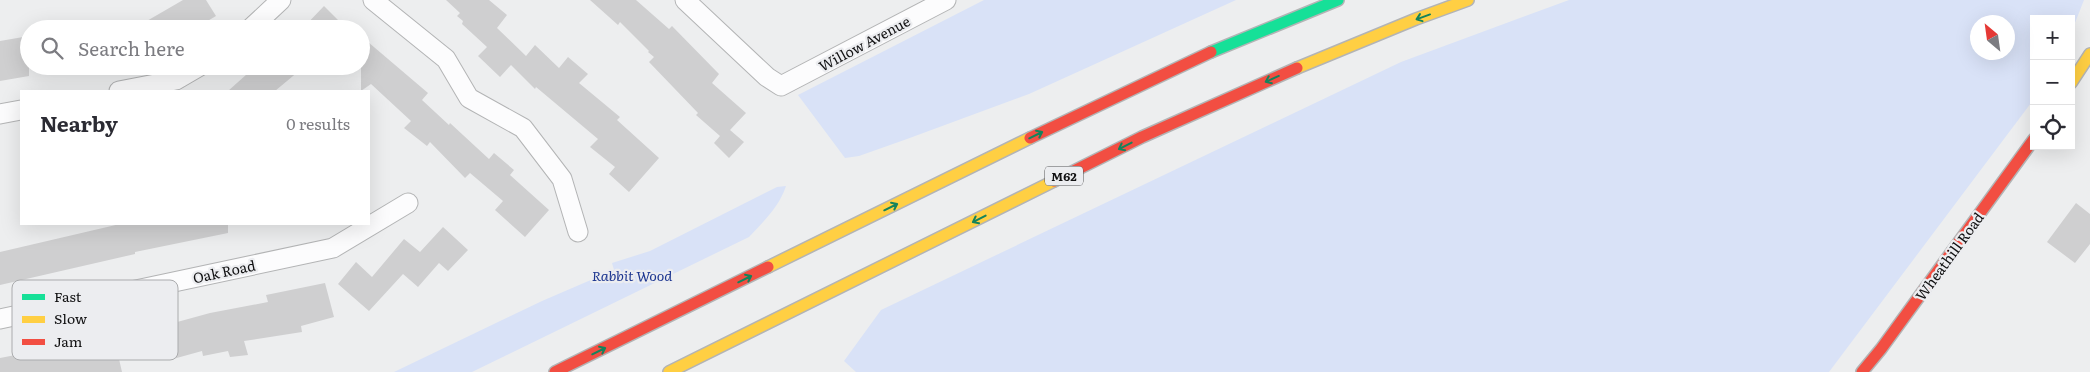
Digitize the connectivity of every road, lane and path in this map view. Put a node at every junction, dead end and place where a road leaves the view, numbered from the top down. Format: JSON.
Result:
{"nodes":[{"id":1,"x":281,"y":0,"type":"edge"},
{"id":2,"x":373,"y":0,"type":"edge"},
{"id":3,"x":685,"y":0,"type":"edge"},
{"id":4,"x":946,"y":0,"type":"edge"},
{"id":5,"x":1338,"y":0,"type":"edge"},
{"id":6,"x":1468,"y":0,"type":"edge"},
{"id":7,"x":260,"y":20,"type":"edge"},
{"id":8,"x":2090,"y":54,"type":"edge"},
{"id":9,"x":185,"y":75,"type":"edge"},
{"id":10,"x":2075,"y":78,"type":"edge"},
{"id":11,"x":124,"y":90,"type":"edge"},
{"id":12,"x":20,"y":110,"type":"edge"},
{"id":13,"x":0,"y":114,"type":"edge"},
{"id":14,"x":2030,"y":144,"type":"edge"},
{"id":15,"x":408,"y":203,"type":"dead end"},
{"id":16,"x":578,"y":232,"type":"dead end"},
{"id":17,"x":178,"y":281,"type":"edge"},
{"id":18,"x":555,"y":372,"type":"edge"},
{"id":19,"x":669,"y":372,"type":"edge"},
{"id":20,"x":1862,"y":372,"type":"edge"}],
"edges":[{"from":1,"to":7,"type":"street"},
{"from":2,"to":16,"type":"street"},
{"from":3,"to":4,"type":"street","name":"Willow Avenue"},
{"from":18,"to":5,"type":"main road","one_way":true},
{"from":6,"to":19,"type":"main road","number":"M62","one_way":true},
{"from":8,"to":10,"type":"main road"},
{"from":9,"to":11,"type":"street"},
{"from":12,"to":13,"type":"street"},
{"from":14,"to":20,"type":"main road","name":"Wheathill Road"},
{"from":15,"to":17,"type":"street","name":"Oak Road"}]}
